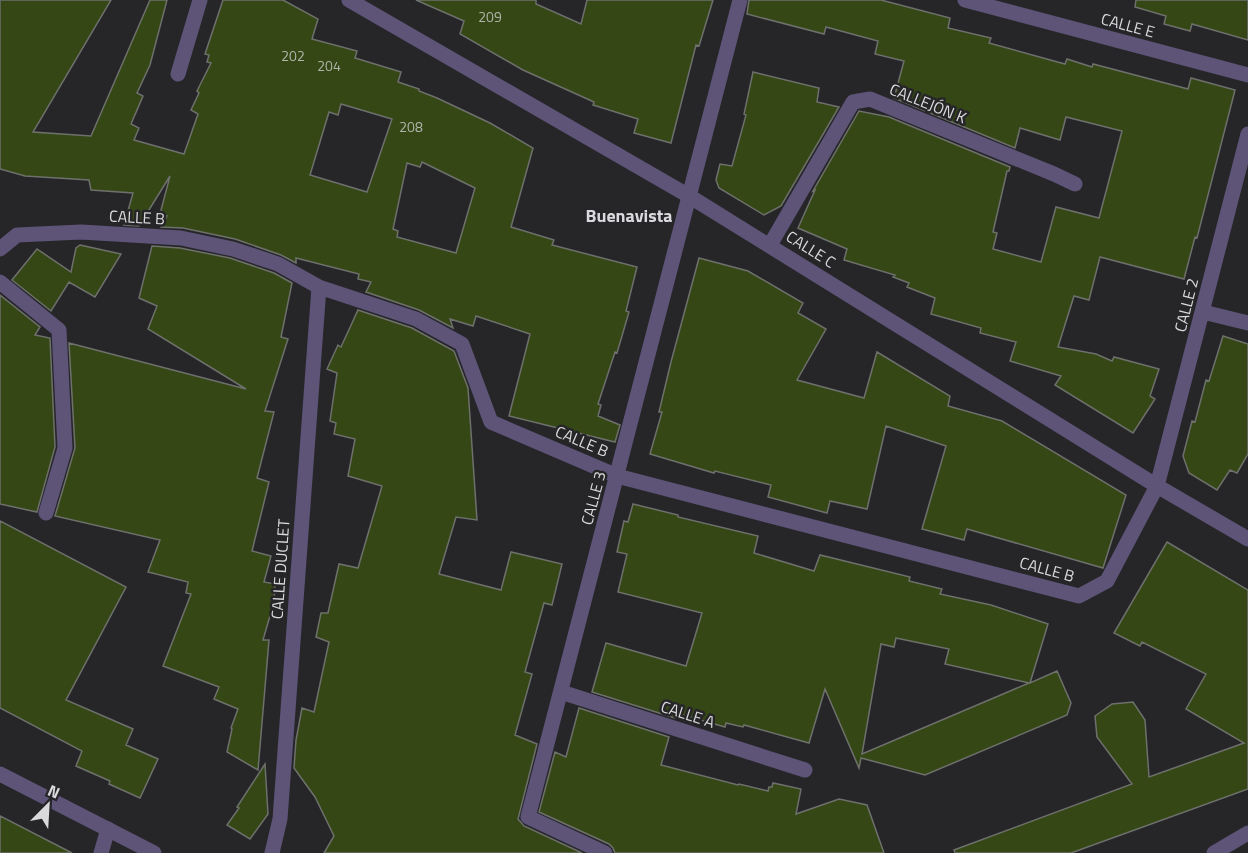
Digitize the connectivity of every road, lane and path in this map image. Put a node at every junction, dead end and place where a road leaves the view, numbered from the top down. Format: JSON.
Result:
{"nodes":[{"id":1,"x":200,"y":0,"type":"edge"},
{"id":2,"x":349,"y":0,"type":"edge"},
{"id":3,"x":740,"y":0,"type":"edge"},
{"id":4,"x":964,"y":0,"type":"edge"},
{"id":5,"x":178,"y":74,"type":"dead end"},
{"id":6,"x":1248,"y":75,"type":"edge"},
{"id":7,"x":1248,"y":134,"type":"edge"},
{"id":8,"x":1075,"y":184,"type":"dead end"},
{"id":9,"x":689,"y":196,"type":"junction"},
{"id":10,"x":770,"y":245,"type":"junction"},
{"id":11,"x":0,"y":249,"type":"edge"},
{"id":12,"x":0,"y":282,"type":"edge"},
{"id":13,"x":320,"y":287,"type":"junction"},
{"id":14,"x":1203,"y":312,"type":"junction"},
{"id":15,"x":1248,"y":323,"type":"edge"},
{"id":16,"x":617,"y":476,"type":"junction"},
{"id":17,"x":1157,"y":486,"type":"junction"},
{"id":18,"x":46,"y":513,"type":"dead end"},
{"id":19,"x":1248,"y":539,"type":"edge"},
{"id":20,"x":561,"y":692,"type":"junction"},
{"id":21,"x":805,"y":770,"type":"dead end"},
{"id":22,"x":0,"y":774,"type":"edge"},
{"id":23,"x":108,"y":829,"type":"junction"},
{"id":24,"x":1248,"y":833,"type":"edge"},
{"id":25,"x":102,"y":853,"type":"edge"},
{"id":26,"x":154,"y":853,"type":"edge"},
{"id":27,"x":272,"y":853,"type":"edge"},
{"id":28,"x":605,"y":853,"type":"edge"},
{"id":29,"x":1214,"y":853,"type":"edge"}],
"edges":[{"from":1,"to":5,"type":"street"},
{"from":2,"to":9,"type":"street","name":"CALLE C"},
{"from":3,"to":9,"type":"street","name":"CALLE 3"},
{"from":4,"to":6,"type":"street","name":"CALLE E"},
{"from":7,"to":14,"type":"street","name":"CALLE 2"},
{"from":8,"to":10,"type":"street","name":"CALLEJÓN K"},
{"from":9,"to":10,"type":"street","name":"CALLE C"},
{"from":9,"to":16,"type":"street","name":"CALLE 3"},
{"from":10,"to":17,"type":"street","name":"CALLE C"},
{"from":11,"to":13,"type":"street","name":"CALLE B"},
{"from":12,"to":18,"type":"street"},
{"from":13,"to":16,"type":"street","name":"CALLE B"},
{"from":13,"to":27,"type":"street","name":"CALLE DUCLET"},
{"from":14,"to":15,"type":"street"},
{"from":14,"to":17,"type":"street","name":"CALLE 2"},
{"from":16,"to":17,"type":"street","name":"CALLE B"},
{"from":16,"to":20,"type":"street","name":"CALLE 3"},
{"from":17,"to":19,"type":"street","name":"CALLE C"},
{"from":20,"to":21,"type":"street","name":"CALLE A"},
{"from":20,"to":28,"type":"street","name":"CALLE 3"},
{"from":22,"to":23,"type":"street"},
{"from":23,"to":25,"type":"street"},
{"from":23,"to":26,"type":"street"},
{"from":24,"to":29,"type":"street"}]}
